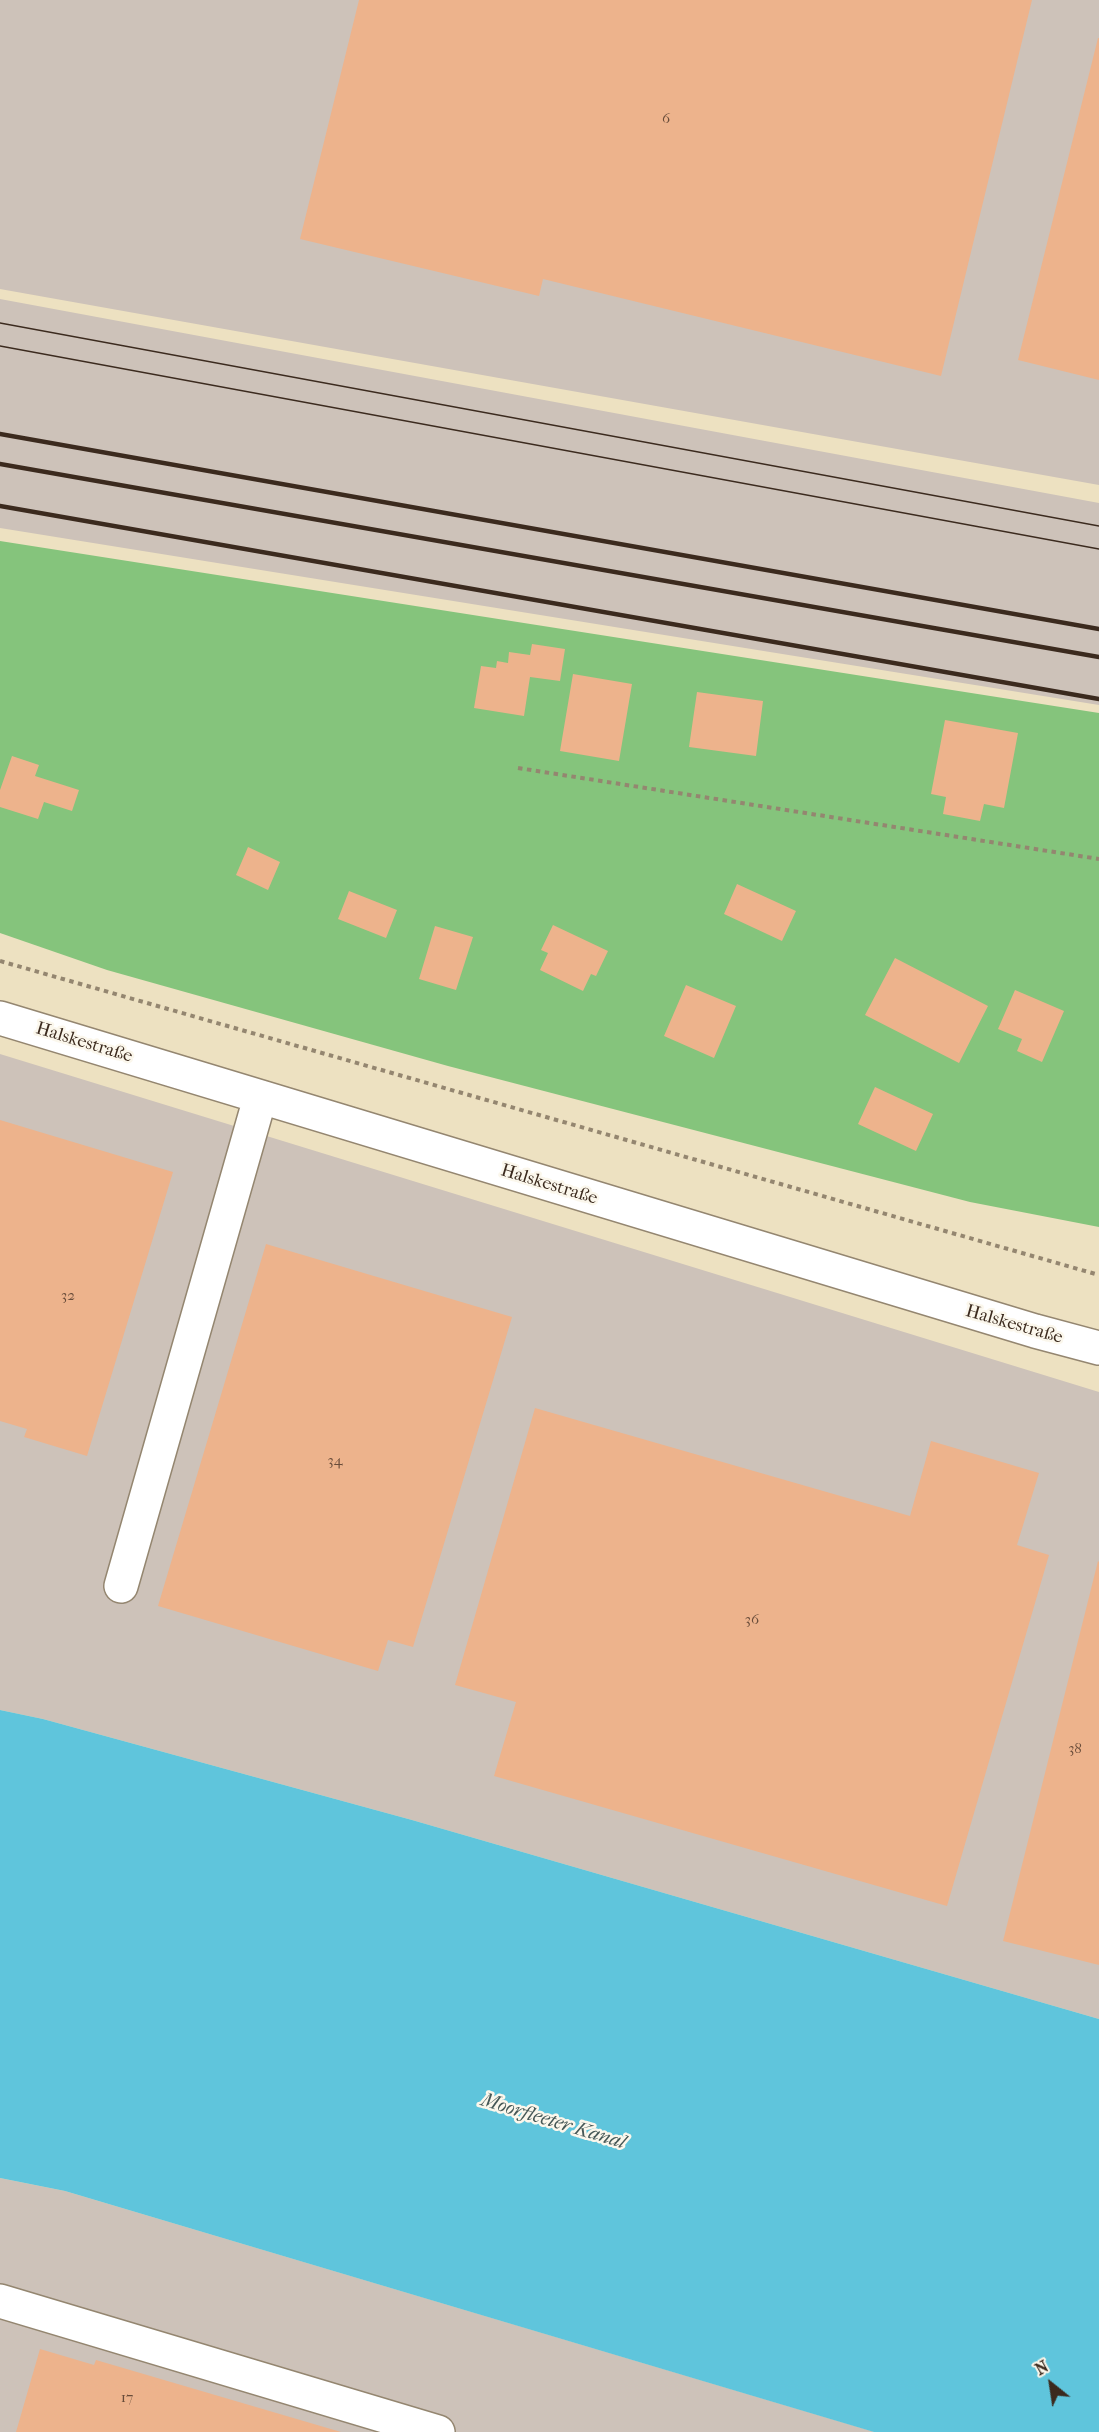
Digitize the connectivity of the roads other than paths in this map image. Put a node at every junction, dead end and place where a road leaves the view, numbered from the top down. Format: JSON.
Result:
{"nodes":[{"id":1,"x":0,"y":1018,"type":"edge"},
{"id":2,"x":260,"y":1098,"type":"junction"},
{"id":3,"x":1099,"y":1348,"type":"edge"},
{"id":4,"x":121,"y":1586,"type":"dead end"},
{"id":5,"x":0,"y":2301,"type":"edge"},
{"id":6,"x":438,"y":2432,"type":"edge"}],
"edges":[{"from":1,"to":2,"type":"street","name":"Halskestraße"},
{"from":2,"to":3,"type":"street","name":"Halskestraße"},
{"from":2,"to":4,"type":"street"},
{"from":5,"to":6,"type":"street"}]}
